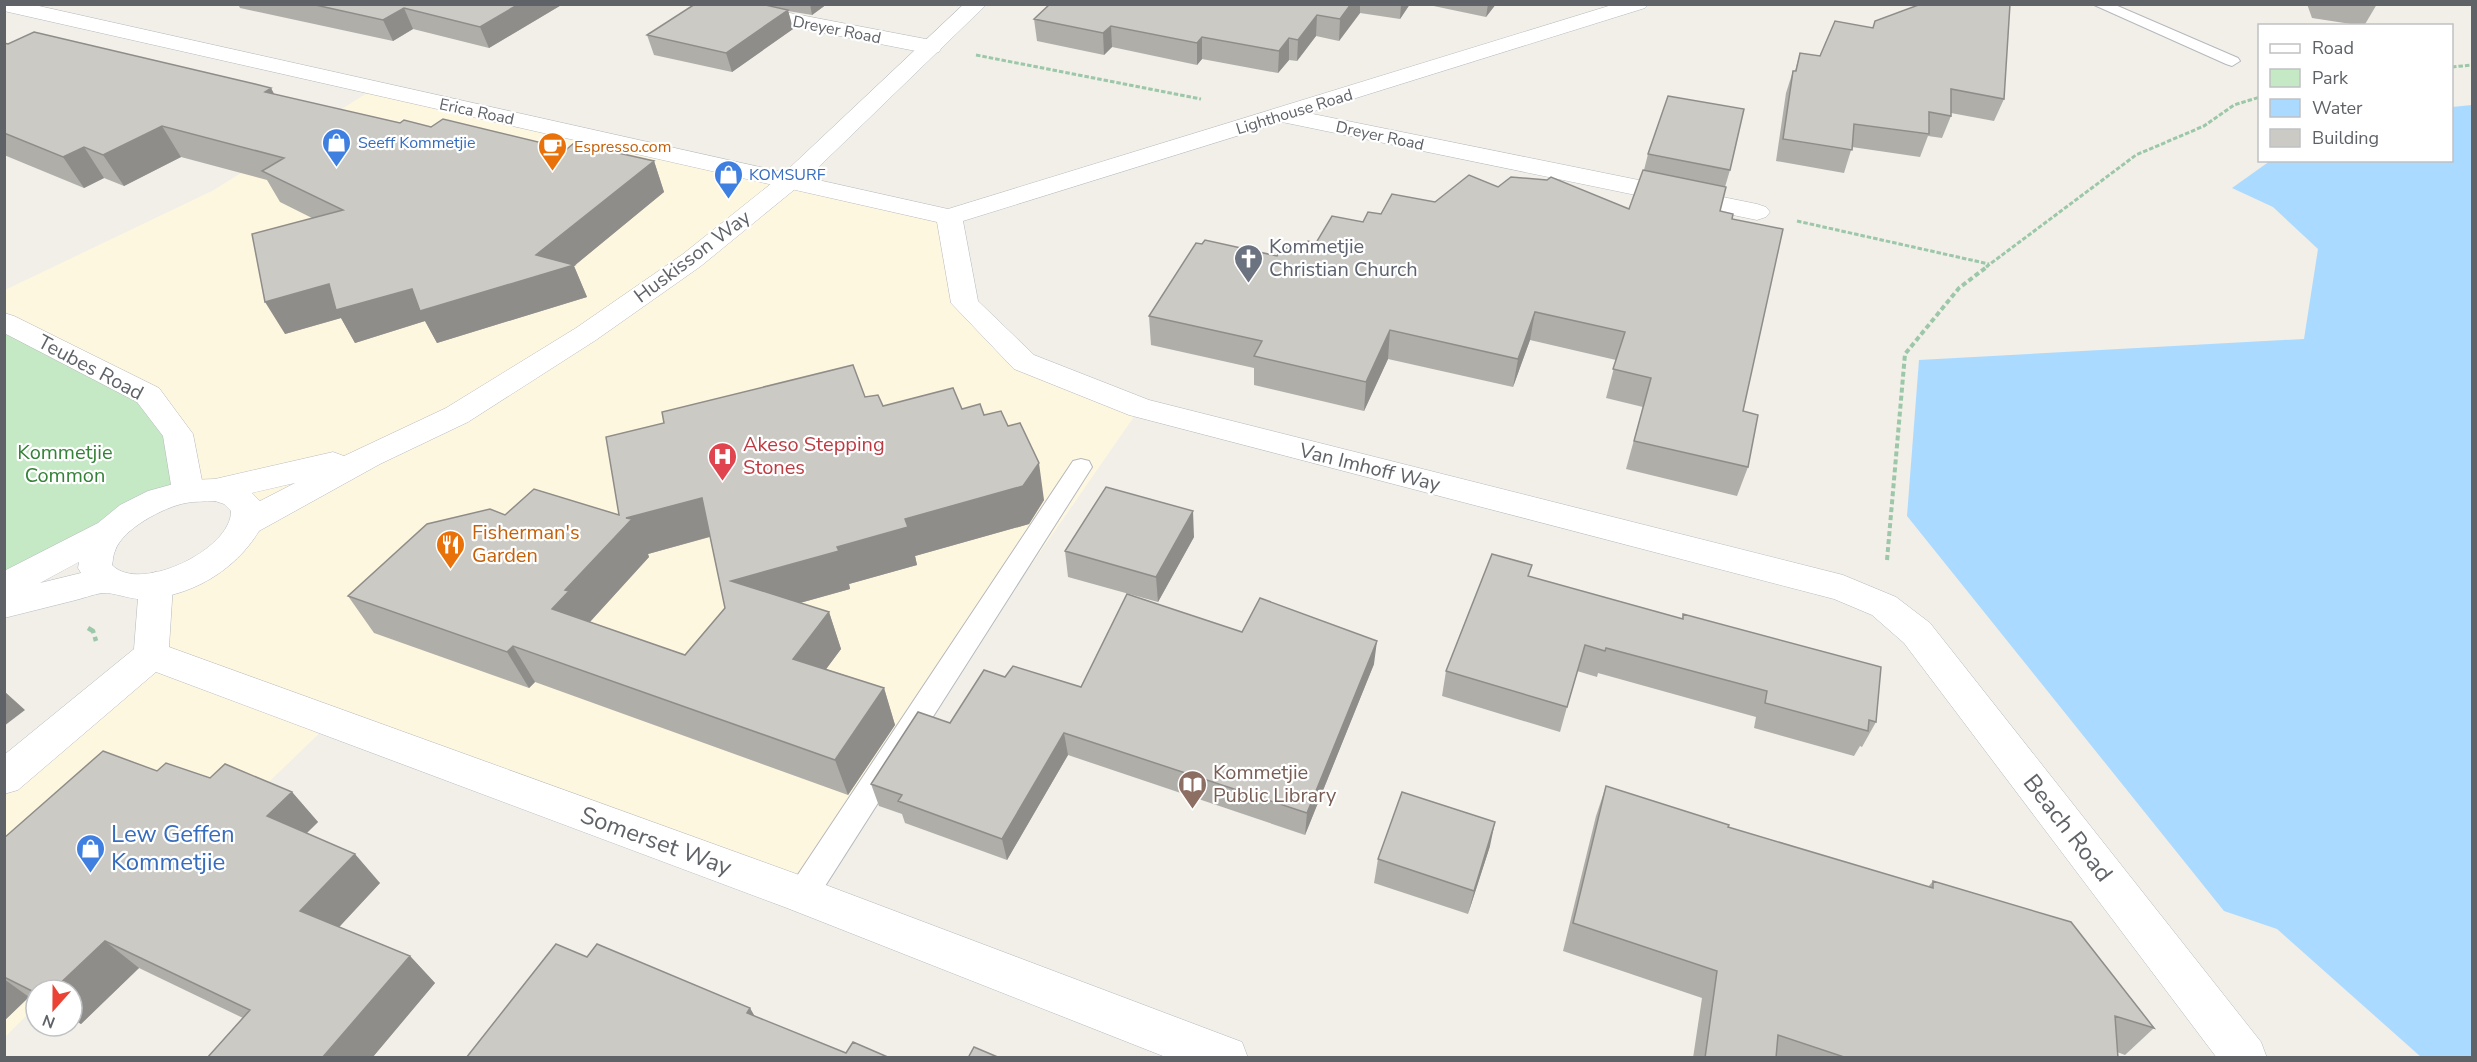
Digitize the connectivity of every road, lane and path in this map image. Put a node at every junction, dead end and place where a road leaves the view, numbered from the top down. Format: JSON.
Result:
{"nodes":[{"id":1,"x":708,"y":4,"type":"edge"},
{"id":2,"x":977,"y":4,"type":"edge"},
{"id":3,"x":1638,"y":4,"type":"edge"},
{"id":4,"x":2099,"y":4,"type":"edge"},
{"id":5,"x":4,"y":5,"type":"edge"},
{"id":6,"x":931,"y":47,"type":"junction"},
{"id":7,"x":1003,"y":61,"type":"dead end"},
{"id":8,"x":2232,"y":62,"type":"dead end"},
{"id":9,"x":2472,"y":65,"type":"edge"},
{"id":10,"x":2453,"y":67,"type":"edge"},
{"id":11,"x":2258,"y":97,"type":"edge"},
{"id":12,"x":1201,"y":99,"type":"dead end"},
{"id":13,"x":1282,"y":115,"type":"junction"},
{"id":14,"x":791,"y":180,"type":"junction"},
{"id":15,"x":1757,"y":212,"type":"joint"},
{"id":16,"x":949,"y":217,"type":"junction"},
{"id":17,"x":1990,"y":264,"type":"junction"},
{"id":18,"x":4,"y":322,"type":"edge"},
{"id":19,"x":369,"y":456,"type":"junction"},
{"id":20,"x":1082,"y":467,"type":"dead end"},
{"id":21,"x":202,"y":490,"type":"junction"},
{"id":22,"x":247,"y":523,"type":"junction"},
{"id":23,"x":110,"y":531,"type":"junction"},
{"id":24,"x":106,"y":580,"type":"junction"},
{"id":25,"x":156,"y":585,"type":"junction"},
{"id":26,"x":4,"y":587,"type":"edge"},
{"id":27,"x":4,"y":605,"type":"edge"},
{"id":28,"x":1884,"y":606,"type":"junction"},
{"id":29,"x":86,"y":626,"type":"dead end"},
{"id":30,"x":97,"y":647,"type":"dead end"},
{"id":31,"x":151,"y":656,"type":"junction"},
{"id":32,"x":4,"y":778,"type":"edge"},
{"id":33,"x":802,"y":895,"type":"junction"},
{"id":34,"x":1226,"y":1058,"type":"edge"},
{"id":35,"x":2245,"y":1058,"type":"edge"}],
"edges":[{"from":1,"to":6,"type":"street","name":"Dreyer Road"},
{"from":2,"to":6,"type":"street","name":"Huskisson Way"},
{"from":3,"to":13,"type":"street","name":"Lighthouse Road"},
{"from":4,"to":8,"type":"lane"},
{"from":5,"to":14,"type":"street","name":"Erica Road"},
{"from":6,"to":14,"type":"street","name":"Huskisson Way"},
{"from":7,"to":12,"type":"path"},
{"from":9,"to":10,"type":"path"},
{"from":11,"to":17,"type":"path"},
{"from":13,"to":15,"type":"street","name":"Dreyer Road"},
{"from":13,"to":16,"type":"street","name":"Lighthouse Road"},
{"from":14,"to":16,"type":"street","name":"Erica Road"},
{"from":14,"to":19,"type":"street","name":"Huskisson Way"},
{"from":15,"to":17,"type":"path"},
{"from":16,"to":28,"type":"street","name":"Van Imhoff Way"},
{"from":17,"to":28,"type":"path"},
{"from":18,"to":21,"type":"street","name":"Teubes Road"},
{"from":19,"to":21,"type":"street","name":"Huskisson Way"},
{"from":19,"to":22,"type":"street","name":"Huskisson Way"},
{"from":20,"to":33,"type":"lane"},
{"from":21,"to":22,"type":"street"},
{"from":21,"to":23,"type":"street","name":"Huskisson Way"},
{"from":22,"to":25,"type":"street"},
{"from":23,"to":24,"type":"street"},
{"from":23,"to":26,"type":"street"},
{"from":24,"to":25,"type":"street"},
{"from":24,"to":27,"type":"street"},
{"from":25,"to":31,"type":"street"},
{"from":28,"to":35,"type":"street","name":"Beach Road"},
{"from":29,"to":30,"type":"path"},
{"from":31,"to":32,"type":"street"},
{"from":31,"to":33,"type":"street","name":"Somerset Way"},
{"from":33,"to":34,"type":"street","name":"Somerset Way"}]}
